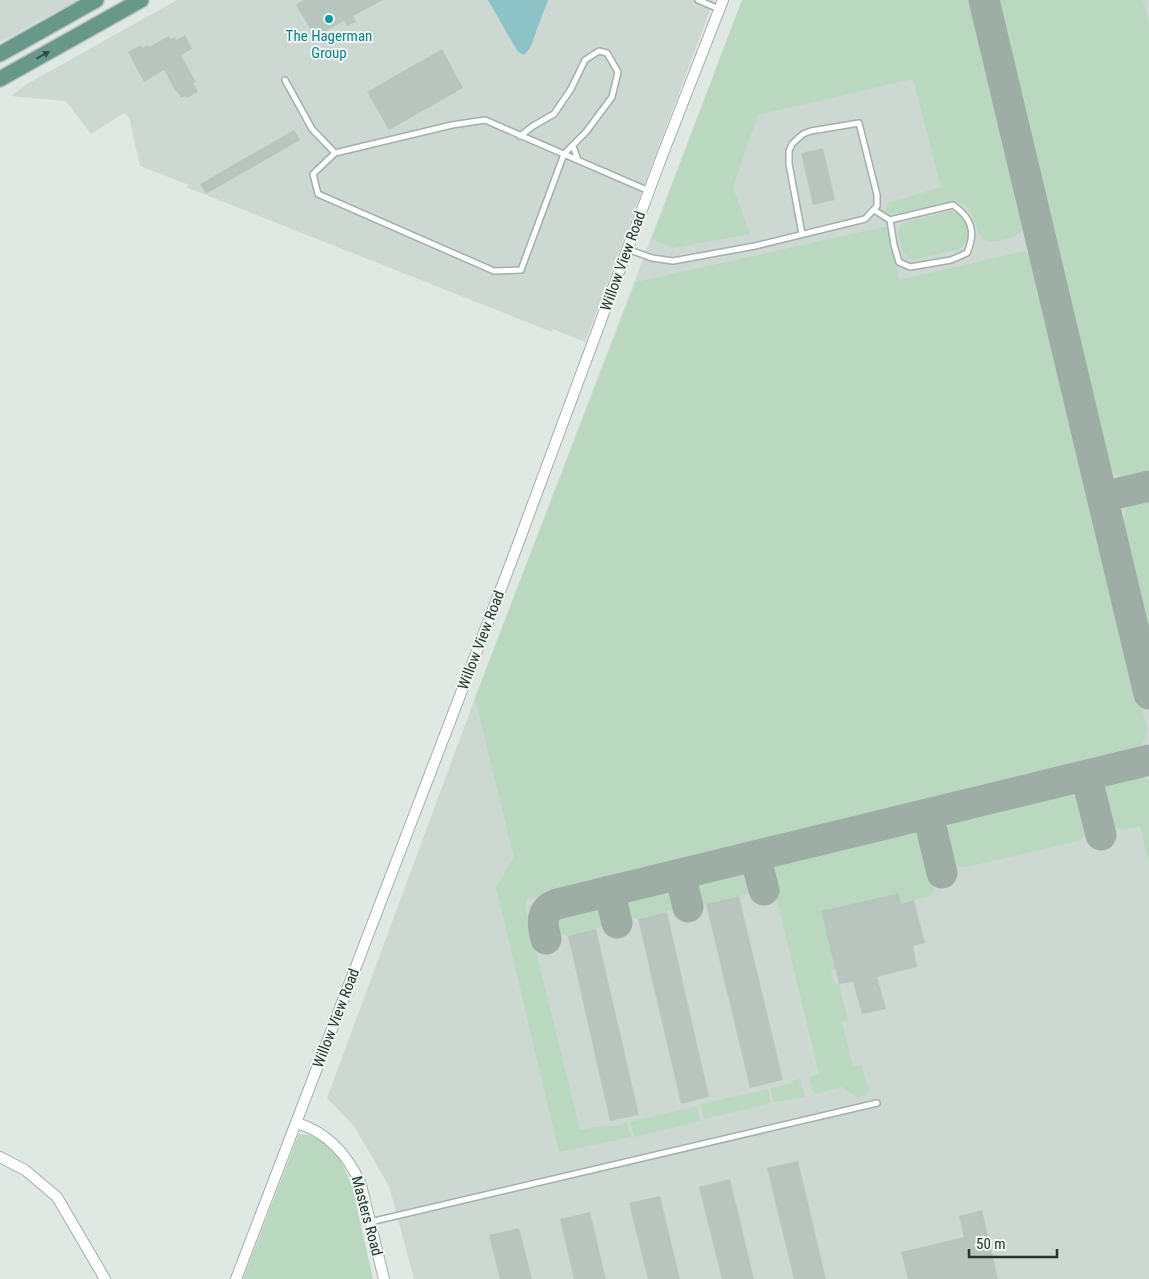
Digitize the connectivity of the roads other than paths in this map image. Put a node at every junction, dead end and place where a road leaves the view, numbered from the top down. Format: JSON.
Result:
{"nodes":[{"id":1,"x":96,"y":0,"type":"edge"},
{"id":2,"x":141,"y":0,"type":"edge"},
{"id":3,"x":698,"y":0,"type":"edge"},
{"id":4,"x":721,"y":4,"type":"edge"},
{"id":5,"x":0,"y":54,"type":"edge"},
{"id":6,"x":0,"y":78,"type":"edge"},
{"id":7,"x":285,"y":80,"type":"dead end"},
{"id":8,"x":520,"y":136,"type":"junction"},
{"id":9,"x":573,"y":146,"type":"junction"},
{"id":10,"x":335,"y":153,"type":"junction"},
{"id":11,"x":564,"y":154,"type":"junction"},
{"id":12,"x":578,"y":160,"type":"junction"},
{"id":13,"x":649,"y":191,"type":"junction"},
{"id":14,"x":874,"y":210,"type":"junction"},
{"id":15,"x":890,"y":220,"type":"junction"},
{"id":16,"x":802,"y":234,"type":"junction"},
{"id":17,"x":627,"y":250,"type":"junction"},
{"id":18,"x":877,"y":1103,"type":"dead end"},
{"id":19,"x":297,"y":1122,"type":"junction"},
{"id":20,"x":0,"y":1157,"type":"edge"},
{"id":21,"x":370,"y":1222,"type":"junction"},
{"id":22,"x":105,"y":1279,"type":"edge"},
{"id":23,"x":236,"y":1279,"type":"edge"},
{"id":24,"x":384,"y":1279,"type":"edge"}],
"edges":[{"from":1,"to":5,"type":"main road"},
{"from":6,"to":2,"type":"main road","one_way":true},
{"from":3,"to":4,"type":"lane"},
{"from":4,"to":13,"type":"street","name":"Willow View Road"},
{"from":7,"to":10,"type":"lane"},
{"from":8,"to":9,"type":"lane"},
{"from":8,"to":10,"type":"lane"},
{"from":8,"to":11,"type":"lane"},
{"from":9,"to":11,"type":"lane"},
{"from":9,"to":12,"type":"lane"},
{"from":10,"to":11,"type":"lane"},
{"from":11,"to":12,"type":"lane"},
{"from":12,"to":13,"type":"lane"},
{"from":13,"to":17,"type":"street","name":"Willow View Road"},
{"from":14,"to":15,"type":"lane"},
{"from":14,"to":16,"type":"lane"},
{"from":14,"to":16,"type":"lane"},
{"from":15,"to":15,"type":"lane"},
{"from":16,"to":17,"type":"lane"},
{"from":17,"to":19,"type":"street","name":"Willow View Road"},
{"from":18,"to":21,"type":"lane"},
{"from":19,"to":21,"type":"street","name":"Masters Road"},
{"from":19,"to":23,"type":"street","name":"Willow View Road"},
{"from":20,"to":22,"type":"street"},
{"from":21,"to":24,"type":"street","name":"Masters Road"}]}
